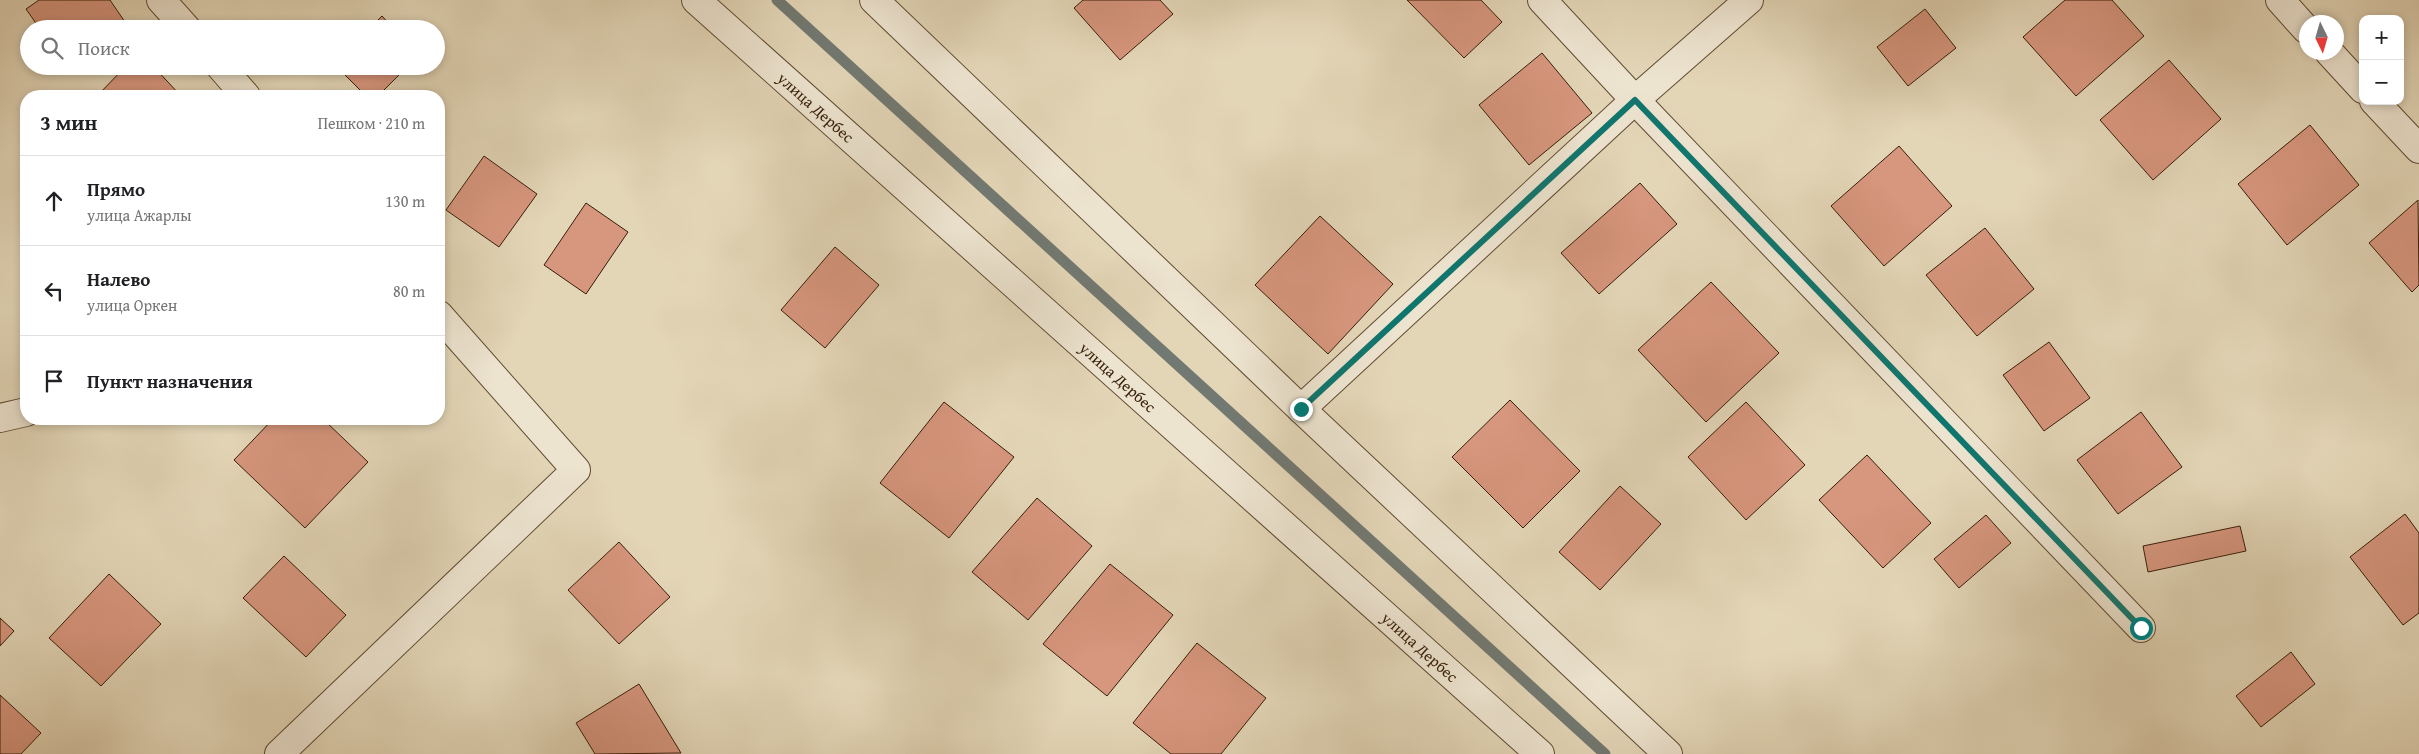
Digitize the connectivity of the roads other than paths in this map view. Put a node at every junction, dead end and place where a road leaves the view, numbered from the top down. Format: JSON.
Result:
{"nodes":[{"id":1,"x":161,"y":0,"type":"edge"},
{"id":2,"x":696,"y":0,"type":"edge"},
{"id":3,"x":874,"y":0,"type":"edge"},
{"id":4,"x":1542,"y":0,"type":"edge"},
{"id":5,"x":1750,"y":0,"type":"edge"},
{"id":6,"x":2280,"y":0,"type":"edge"},
{"id":7,"x":179,"y":20,"type":"edge"},
{"id":8,"x":2299,"y":20,"type":"edge"},
{"id":9,"x":2336,"y":60,"type":"edge"},
{"id":10,"x":228,"y":75,"type":"edge"},
{"id":11,"x":2359,"y":85,"type":"edge"},
{"id":12,"x":241,"y":90,"type":"edge"},
{"id":13,"x":1635,"y":100,"type":"junction"},
{"id":14,"x":2378,"y":105,"type":"edge"},
{"id":15,"x":2419,"y":149,"type":"edge"},
{"id":16,"x":445,"y":325,"type":"edge"},
{"id":17,"x":1301,"y":409,"type":"junction"},
{"id":18,"x":20,"y":413,"type":"edge"},
{"id":19,"x":0,"y":418,"type":"edge"},
{"id":20,"x":2141,"y":628,"type":"dead end"},
{"id":21,"x":278,"y":754,"type":"edge"},
{"id":22,"x":1540,"y":754,"type":"edge"},
{"id":23,"x":1668,"y":754,"type":"edge"}],
"edges":[{"from":1,"to":7,"type":"street"},
{"from":2,"to":22,"type":"street","name":"улица Дербес"},
{"from":3,"to":17,"type":"street"},
{"from":4,"to":13,"type":"street"},
{"from":5,"to":13,"type":"street"},
{"from":6,"to":8,"type":"street"},
{"from":9,"to":11,"type":"street"},
{"from":10,"to":12,"type":"street"},
{"from":13,"to":17,"type":"street"},
{"from":13,"to":20,"type":"street"},
{"from":14,"to":15,"type":"street"},
{"from":16,"to":21,"type":"street"},
{"from":17,"to":23,"type":"street"},
{"from":18,"to":19,"type":"street"}]}
